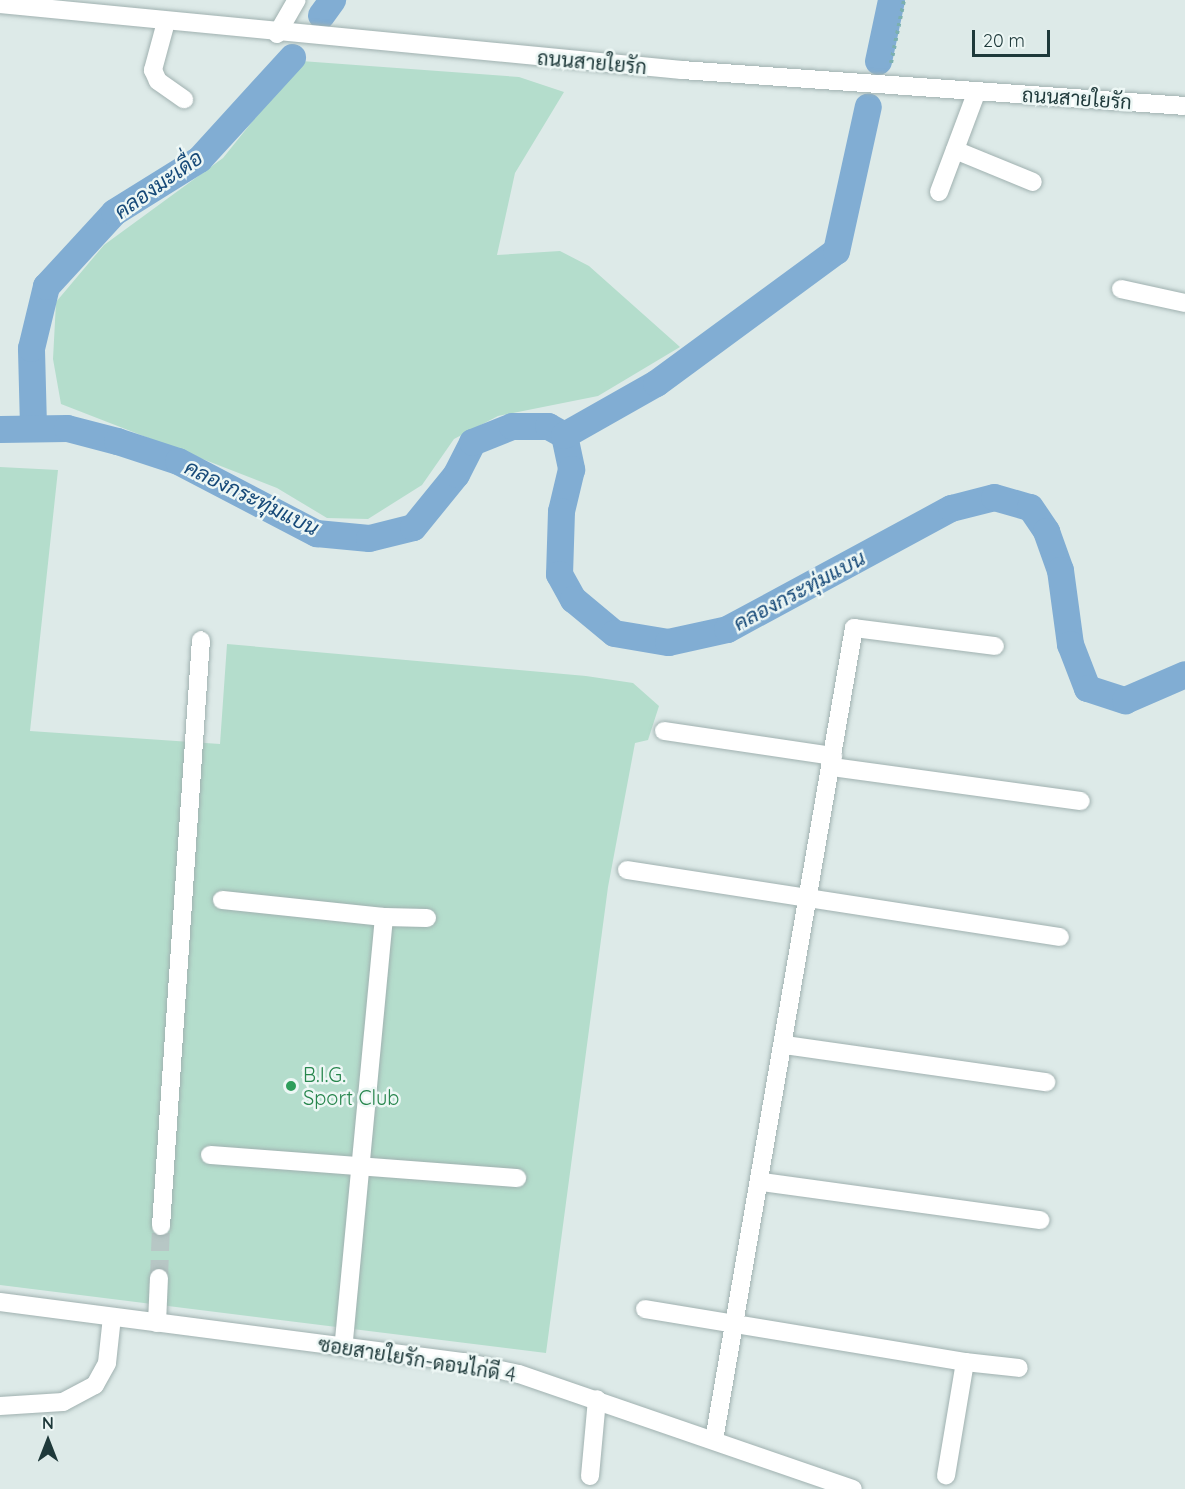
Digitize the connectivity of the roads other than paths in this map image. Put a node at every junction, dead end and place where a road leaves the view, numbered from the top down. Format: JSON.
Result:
{"nodes":[{"id":1,"x":297,"y":0,"type":"edge"},
{"id":2,"x":0,"y":4,"type":"edge"},
{"id":3,"x":166,"y":22,"type":"junction"},
{"id":4,"x":277,"y":34,"type":"junction"},
{"id":5,"x":977,"y":91,"type":"junction"},
{"id":6,"x":184,"y":99,"type":"dead end"},
{"id":7,"x":1185,"y":105,"type":"edge"},
{"id":8,"x":955,"y":150,"type":"junction"},
{"id":9,"x":1033,"y":182,"type":"dead end"},
{"id":10,"x":939,"y":192,"type":"dead end"},
{"id":11,"x":1121,"y":289,"type":"dead end"},
{"id":12,"x":1185,"y":303,"type":"edge"},
{"id":13,"x":201,"y":640,"type":"dead end"},
{"id":14,"x":995,"y":646,"type":"dead end"},
{"id":15,"x":664,"y":731,"type":"dead end"},
{"id":16,"x":833,"y":762,"type":"junction"},
{"id":17,"x":1081,"y":801,"type":"dead end"},
{"id":18,"x":627,"y":870,"type":"dead end"},
{"id":19,"x":811,"y":896,"type":"junction"},
{"id":20,"x":222,"y":900,"type":"dead end"},
{"id":21,"x":384,"y":917,"type":"junction"},
{"id":22,"x":427,"y":918,"type":"dead end"},
{"id":23,"x":1060,"y":937,"type":"dead end"},
{"id":24,"x":785,"y":1045,"type":"junction"},
{"id":25,"x":1046,"y":1082,"type":"dead end"},
{"id":26,"x":210,"y":1155,"type":"dead end"},
{"id":27,"x":361,"y":1166,"type":"junction"},
{"id":28,"x":517,"y":1178,"type":"dead end"},
{"id":29,"x":762,"y":1182,"type":"junction"},
{"id":30,"x":1040,"y":1220,"type":"dead end"},
{"id":31,"x":161,"y":1226,"type":"tunnel mouth"},
{"id":32,"x":159,"y":1278,"type":"tunnel mouth"},
{"id":33,"x":0,"y":1302,"type":"edge"},
{"id":34,"x":645,"y":1309,"type":"dead end"},
{"id":35,"x":112,"y":1317,"type":"junction"},
{"id":36,"x":157,"y":1323,"type":"junction"},
{"id":37,"x":736,"y":1324,"type":"junction"},
{"id":38,"x":343,"y":1347,"type":"junction"},
{"id":39,"x":965,"y":1362,"type":"junction"},
{"id":40,"x":1019,"y":1368,"type":"dead end"},
{"id":41,"x":597,"y":1399,"type":"junction"},
{"id":42,"x":0,"y":1406,"type":"edge"},
{"id":43,"x":714,"y":1440,"type":"junction"},
{"id":44,"x":946,"y":1475,"type":"dead end"},
{"id":45,"x":591,"y":1476,"type":"dead end"},
{"id":46,"x":853,"y":1489,"type":"edge"}],
"edges":[{"from":1,"to":4,"type":"street"},
{"from":2,"to":3,"type":"street","name":"ถนนสายใยรัก"},
{"from":3,"to":4,"type":"street","name":"ถนนสายใยรัก"},
{"from":3,"to":6,"type":"street"},
{"from":4,"to":5,"type":"street","name":"ถนนสายใยรัก"},
{"from":5,"to":7,"type":"street","name":"ถนนสายใยรัก"},
{"from":5,"to":8,"type":"street"},
{"from":8,"to":9,"type":"street"},
{"from":8,"to":10,"type":"street"},
{"from":11,"to":12,"type":"street"},
{"from":13,"to":31,"type":"street"},
{"from":14,"to":16,"type":"street"},
{"from":15,"to":16,"type":"street"},
{"from":16,"to":17,"type":"street"},
{"from":16,"to":19,"type":"street"},
{"from":18,"to":19,"type":"street"},
{"from":19,"to":23,"type":"street"},
{"from":19,"to":24,"type":"street"},
{"from":20,"to":21,"type":"street"},
{"from":21,"to":22,"type":"street"},
{"from":21,"to":27,"type":"street"},
{"from":24,"to":25,"type":"street"},
{"from":24,"to":29,"type":"street"},
{"from":26,"to":27,"type":"street"},
{"from":27,"to":28,"type":"street"},
{"from":27,"to":38,"type":"street"},
{"from":29,"to":30,"type":"street"},
{"from":29,"to":37,"type":"street"},
{"from":32,"to":36,"type":"street"},
{"from":33,"to":35,"type":"street","name":"ซอยสายใยรัก-ดอนไก่ดี 4"},
{"from":34,"to":37,"type":"street"},
{"from":35,"to":36,"type":"street","name":"ซอยสายใยรัก-ดอนไก่ดี 4"},
{"from":35,"to":42,"type":"street"},
{"from":36,"to":38,"type":"street","name":"ซอยสายใยรัก-ดอนไก่ดี 4"},
{"from":37,"to":39,"type":"street"},
{"from":37,"to":43,"type":"street"},
{"from":38,"to":41,"type":"street","name":"ซอยสายใยรัก-ดอนไก่ดี 4"},
{"from":39,"to":40,"type":"street"},
{"from":39,"to":44,"type":"street"},
{"from":41,"to":43,"type":"street","name":"ซอยสายใยรัก-ดอนไก่ดี 4"},
{"from":41,"to":45,"type":"street"},
{"from":43,"to":46,"type":"street","name":"ซอยสายใยรัก-ดอนไก่ดี 4"}]}
